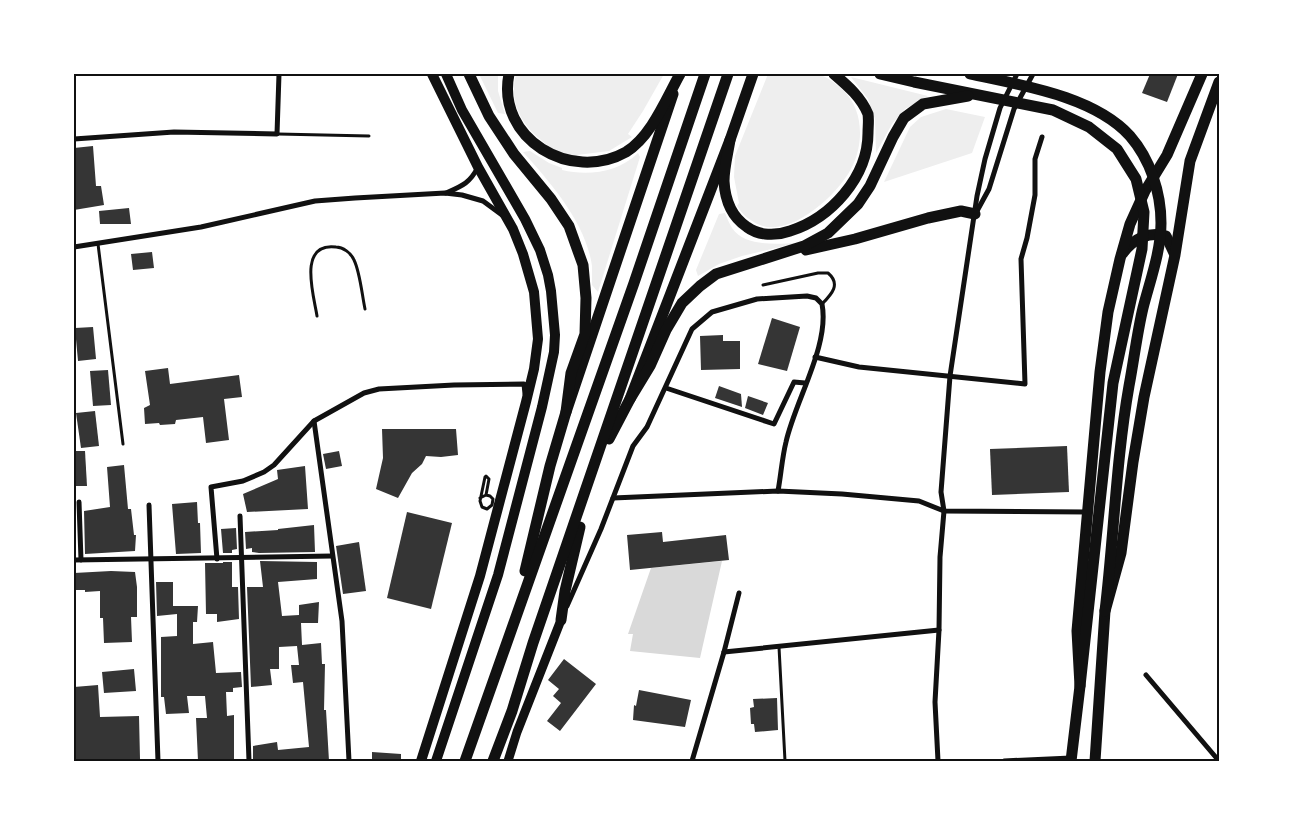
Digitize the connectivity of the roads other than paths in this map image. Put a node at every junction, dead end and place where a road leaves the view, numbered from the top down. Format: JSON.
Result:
{"nodes":[{"id":1,"x":279,"y":74,"type":"edge"},
{"id":2,"x":432,"y":74,"type":"edge"},
{"id":3,"x":446,"y":74,"type":"edge"},
{"id":4,"x":469,"y":74,"type":"edge"},
{"id":5,"x":509,"y":74,"type":"edge"},
{"id":6,"x":680,"y":74,"type":"edge"},
{"id":7,"x":705,"y":74,"type":"edge"},
{"id":8,"x":728,"y":74,"type":"edge"},
{"id":9,"x":753,"y":74,"type":"edge"},
{"id":10,"x":834,"y":74,"type":"edge"},
{"id":11,"x":880,"y":74,"type":"edge"},
{"id":12,"x":970,"y":74,"type":"edge"},
{"id":13,"x":977,"y":74,"type":"edge"},
{"id":14,"x":1018,"y":74,"type":"edge"},
{"id":15,"x":1032,"y":74,"type":"edge"},
{"id":16,"x":1202,"y":74,"type":"edge"},
{"id":17,"x":989,"y":78,"type":"junction"},
{"id":18,"x":1219,"y":82,"type":"edge"},
{"id":19,"x":977,"y":95,"type":"junction"},
{"id":20,"x":277,"y":134,"type":"junction"},
{"id":21,"x":369,"y":136,"type":"dead end"},
{"id":22,"x":1042,"y":137,"type":"dead end"},
{"id":23,"x":74,"y":139,"type":"edge"},
{"id":24,"x":730,"y":140,"type":"junction"},
{"id":25,"x":478,"y":167,"type":"junction"},
{"id":26,"x":445,"y":193,"type":"junction"},
{"id":27,"x":975,"y":214,"type":"junction"},
{"id":28,"x":513,"y":229,"type":"junction"},
{"id":29,"x":98,"y":244,"type":"junction"},
{"id":30,"x":74,"y":248,"type":"edge"},
{"id":31,"x":780,"y":255,"type":"junction"},
{"id":32,"x":1175,"y":255,"type":"junction"},
{"id":33,"x":1120,"y":259,"type":"junction"},
{"id":34,"x":763,"y":285,"type":"dead end"},
{"id":35,"x":822,"y":304,"type":"junction"},
{"id":36,"x":365,"y":309,"type":"dead end"},
{"id":37,"x":317,"y":316,"type":"dead end"},
{"id":38,"x":815,"y":357,"type":"junction"},
{"id":39,"x":950,"y":376,"type":"junction"},
{"id":40,"x":806,"y":383,"type":"junction"},
{"id":41,"x":666,"y":388,"type":"junction"},
{"id":42,"x":630,"y":399,"type":"junction"},
{"id":43,"x":526,"y":402,"type":"junction"},
{"id":44,"x":542,"y":407,"type":"junction"},
{"id":45,"x":566,"y":412,"type":"junction"},
{"id":46,"x":314,"y":421,"type":"junction"},
{"id":47,"x":123,"y":444,"type":"dead end"},
{"id":48,"x":593,"y":468,"type":"junction"},
{"id":49,"x":778,"y":491,"type":"junction"},
{"id":50,"x":486,"y":495,"type":"junction"},
{"id":51,"x":480,"y":498,"type":"junction"},
{"id":52,"x":613,"y":498,"type":"junction"},
{"id":53,"x":79,"y":502,"type":"dead end"},
{"id":54,"x":496,"y":504,"type":"junction"},
{"id":55,"x":149,"y":505,"type":"dead end"},
{"id":56,"x":515,"y":510,"type":"junction"},
{"id":57,"x":944,"y":511,"type":"junction"},
{"id":58,"x":1088,"y":512,"type":"junction"},
{"id":59,"x":240,"y":516,"type":"dead end"},
{"id":60,"x":332,"y":556,"type":"junction"},
{"id":61,"x":152,"y":558,"type":"junction"},
{"id":62,"x":217,"y":559,"type":"junction"},
{"id":63,"x":241,"y":559,"type":"junction"},
{"id":64,"x":74,"y":560,"type":"edge"},
{"id":65,"x":81,"y":560,"type":"junction"},
{"id":66,"x":739,"y":593,"type":"dead end"},
{"id":67,"x":1105,"y":611,"type":"junction"},
{"id":68,"x":561,"y":620,"type":"junction"},
{"id":69,"x":513,"y":624,"type":"junction"},
{"id":70,"x":939,"y":630,"type":"junction"},
{"id":71,"x":779,"y":647,"type":"junction"},
{"id":72,"x":724,"y":652,"type":"junction"},
{"id":73,"x":1146,"y":675,"type":"dead end"},
{"id":74,"x":1080,"y":686,"type":"junction"},
{"id":75,"x":1071,"y":760,"type":"edge"},
{"id":76,"x":158,"y":761,"type":"edge"},
{"id":77,"x":249,"y":761,"type":"edge"},
{"id":78,"x":349,"y":761,"type":"edge"},
{"id":79,"x":421,"y":761,"type":"edge"},
{"id":80,"x":436,"y":761,"type":"edge"},
{"id":81,"x":465,"y":761,"type":"edge"},
{"id":82,"x":493,"y":761,"type":"edge"},
{"id":83,"x":508,"y":761,"type":"edge"},
{"id":84,"x":692,"y":761,"type":"edge"},
{"id":85,"x":785,"y":761,"type":"edge"},
{"id":86,"x":938,"y":761,"type":"edge"},
{"id":87,"x":1004,"y":761,"type":"edge"},
{"id":88,"x":1095,"y":761,"type":"edge"},
{"id":89,"x":1219,"y":761,"type":"edge"}],
"edges":[{"from":1,"to":20,"type":"street"},
{"from":2,"to":25,"type":"main road"},
{"from":3,"to":44,"type":"main road"},
{"from":4,"to":45,"type":"highway"},
{"from":5,"to":6,"type":"highway"},
{"from":6,"to":45,"type":"highway"},
{"from":7,"to":69,"type":"highway"},
{"from":8,"to":48,"type":"highway"},
{"from":9,"to":24,"type":"highway"},
{"from":10,"to":24,"type":"highway"},
{"from":11,"to":19,"type":"highway"},
{"from":12,"to":17,"type":"highway"},
{"from":13,"to":17,"type":"highway"},
{"from":14,"to":27,"type":"street"},
{"from":15,"to":27,"type":"street"},
{"from":16,"to":33,"type":"highway"},
{"from":17,"to":67,"type":"highway"},
{"from":18,"to":32,"type":"highway"},
{"from":19,"to":31,"type":"highway"},
{"from":19,"to":74,"type":"highway"},
{"from":20,"to":21,"type":"lane"},
{"from":20,"to":23,"type":"street"},
{"from":22,"to":39,"type":"street"},
{"from":24,"to":42,"type":"highway"},
{"from":25,"to":26,"type":"street"},
{"from":25,"to":28,"type":"main road"},
{"from":26,"to":28,"type":"street"},
{"from":26,"to":29,"type":"street"},
{"from":27,"to":31,"type":"highway"},
{"from":27,"to":39,"type":"street"},
{"from":28,"to":43,"type":"main road"},
{"from":29,"to":30,"type":"street"},
{"from":29,"to":47,"type":"lane"},
{"from":31,"to":42,"type":"highway"},
{"from":32,"to":33,"type":"highway"},
{"from":32,"to":67,"type":"highway"},
{"from":33,"to":58,"type":"highway"},
{"from":34,"to":35,"type":"lane"},
{"from":35,"to":38,"type":"street"},
{"from":35,"to":41,"type":"street"},
{"from":36,"to":37,"type":"lane"},
{"from":38,"to":39,"type":"street"},
{"from":38,"to":40,"type":"street"},
{"from":39,"to":57,"type":"street"},
{"from":40,"to":41,"type":"street"},
{"from":40,"to":49,"type":"street"},
{"from":41,"to":52,"type":"street"},
{"from":42,"to":48,"type":"highway"},
{"from":43,"to":44,"type":"street"},
{"from":43,"to":46,"type":"street"},
{"from":43,"to":54,"type":"main road"},
{"from":44,"to":56,"type":"main road"},
{"from":45,"to":69,"type":"highway"},
{"from":46,"to":60,"type":"street"},
{"from":46,"to":62,"type":"street"},
{"from":48,"to":68,"type":"highway"},
{"from":48,"to":82,"type":"highway"},
{"from":49,"to":52,"type":"street"},
{"from":49,"to":57,"type":"street"},
{"from":50,"to":51,"type":"lane"},
{"from":50,"to":51,"type":"lane"},
{"from":50,"to":54,"type":"lane"},
{"from":51,"to":54,"type":"lane"},
{"from":52,"to":68,"type":"street"},
{"from":53,"to":65,"type":"street"},
{"from":54,"to":56,"type":"main road"},
{"from":54,"to":79,"type":"main road"},
{"from":55,"to":61,"type":"street"},
{"from":56,"to":80,"type":"main road"},
{"from":57,"to":58,"type":"street"},
{"from":57,"to":70,"type":"street"},
{"from":58,"to":74,"type":"highway"},
{"from":59,"to":63,"type":"street"},
{"from":60,"to":63,"type":"street"},
{"from":60,"to":78,"type":"street"},
{"from":61,"to":62,"type":"street"},
{"from":61,"to":65,"type":"street"},
{"from":61,"to":76,"type":"street"},
{"from":62,"to":63,"type":"street"},
{"from":63,"to":77,"type":"street"},
{"from":64,"to":65,"type":"street"},
{"from":66,"to":72,"type":"street"},
{"from":67,"to":88,"type":"highway"},
{"from":68,"to":83,"type":"main road"},
{"from":69,"to":81,"type":"highway"},
{"from":70,"to":71,"type":"street"},
{"from":70,"to":86,"type":"street"},
{"from":71,"to":72,"type":"street"},
{"from":71,"to":85,"type":"lane"},
{"from":72,"to":84,"type":"street"},
{"from":73,"to":89,"type":"street"},
{"from":74,"to":75,"type":"highway"},
{"from":75,"to":87,"type":"street"}]}
